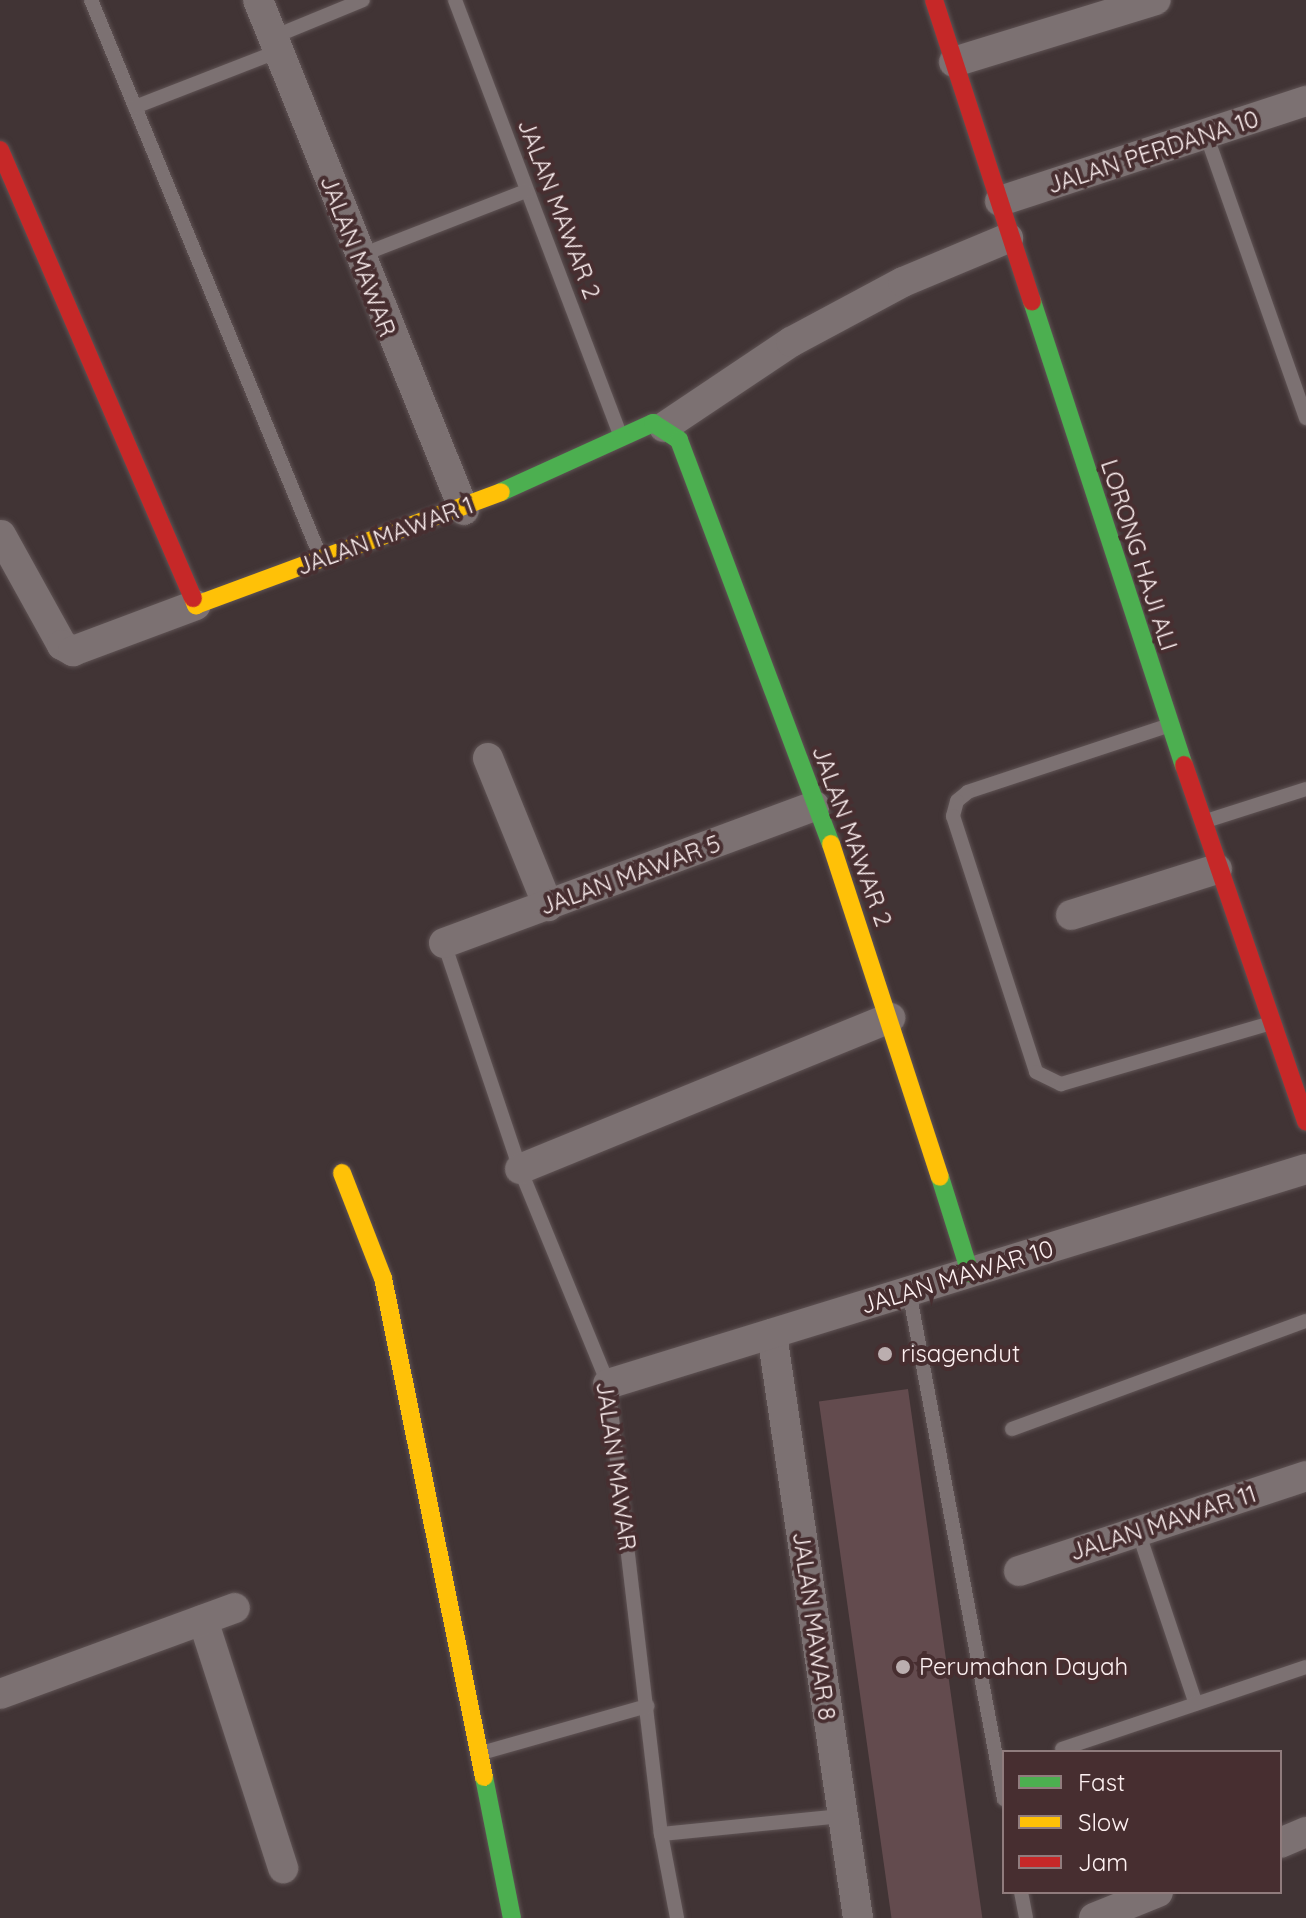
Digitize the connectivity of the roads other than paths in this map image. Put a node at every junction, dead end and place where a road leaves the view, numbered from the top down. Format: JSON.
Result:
{"nodes":[{"id":1,"x":91,"y":0,"type":"edge"},
{"id":2,"x":258,"y":0,"type":"edge"},
{"id":3,"x":363,"y":0,"type":"edge"},
{"id":4,"x":455,"y":0,"type":"edge"},
{"id":5,"x":934,"y":0,"type":"edge"},
{"id":6,"x":1156,"y":0,"type":"edge"},
{"id":7,"x":276,"y":44,"type":"junction"},
{"id":8,"x":954,"y":62,"type":"junction"},
{"id":9,"x":1306,"y":101,"type":"edge"},
{"id":10,"x":135,"y":107,"type":"junction"},
{"id":11,"x":1207,"y":137,"type":"junction"},
{"id":12,"x":0,"y":150,"type":"edge"},
{"id":13,"x":526,"y":191,"type":"junction"},
{"id":14,"x":1000,"y":201,"type":"junction"},
{"id":15,"x":1008,"y":238,"type":"junction"},
{"id":16,"x":358,"y":257,"type":"junction"},
{"id":17,"x":1306,"y":418,"type":"edge"},
{"id":18,"x":664,"y":427,"type":"junction"},
{"id":19,"x":620,"y":434,"type":"junction"},
{"id":20,"x":464,"y":510,"type":"junction"},
{"id":21,"x":1,"y":535,"type":"edge"},
{"id":22,"x":321,"y":559,"type":"junction"},
{"id":23,"x":196,"y":605,"type":"junction"},
{"id":24,"x":1170,"y":725,"type":"junction"},
{"id":25,"x":488,"y":758,"type":"dead end"},
{"id":26,"x":1306,"y":789,"type":"edge"},
{"id":27,"x":815,"y":806,"type":"junction"},
{"id":28,"x":1202,"y":822,"type":"junction"},
{"id":29,"x":1217,"y":869,"type":"junction"},
{"id":30,"x":548,"y":906,"type":"junction"},
{"id":31,"x":1071,"y":915,"type":"dead end"},
{"id":32,"x":444,"y":943,"type":"joint"},
{"id":33,"x":890,"y":1018,"type":"junction"},
{"id":34,"x":1268,"y":1024,"type":"junction"},
{"id":35,"x":1306,"y":1122,"type":"edge"},
{"id":36,"x":520,"y":1169,"type":"junction"},
{"id":37,"x":1306,"y":1169,"type":"edge"},
{"id":38,"x":342,"y":1173,"type":"dead end"},
{"id":39,"x":970,"y":1273,"type":"junction"},
{"id":40,"x":909,"y":1291,"type":"junction"},
{"id":41,"x":1306,"y":1321,"type":"edge"},
{"id":42,"x":772,"y":1334,"type":"junction"},
{"id":43,"x":608,"y":1384,"type":"junction"},
{"id":44,"x":1012,"y":1429,"type":"dead end"},
{"id":45,"x":1306,"y":1476,"type":"edge"},
{"id":46,"x":1138,"y":1531,"type":"junction"},
{"id":47,"x":1019,"y":1571,"type":"dead end"},
{"id":48,"x":235,"y":1608,"type":"dead end"},
{"id":49,"x":203,"y":1620,"type":"junction"},
{"id":50,"x":1306,"y":1667,"type":"edge"},
{"id":51,"x":0,"y":1694,"type":"edge"},
{"id":52,"x":1196,"y":1704,"type":"junction"},
{"id":53,"x":647,"y":1706,"type":"junction"},
{"id":54,"x":1062,"y":1749,"type":"dead end"},
{"id":55,"x":475,"y":1754,"type":"junction"},
{"id":56,"x":1002,"y":1788,"type":"edge"},
{"id":57,"x":842,"y":1816,"type":"junction"},
{"id":58,"x":1306,"y":1832,"type":"edge"},
{"id":59,"x":661,"y":1834,"type":"junction"},
{"id":60,"x":1282,"y":1842,"type":"edge"},
{"id":61,"x":283,"y":1868,"type":"dead end"},
{"id":62,"x":1021,"y":1894,"type":"edge"},
{"id":63,"x":1153,"y":1894,"type":"edge"},
{"id":64,"x":512,"y":1918,"type":"edge"},
{"id":65,"x":677,"y":1918,"type":"edge"},
{"id":66,"x":858,"y":1918,"type":"edge"},
{"id":67,"x":1026,"y":1918,"type":"edge"},
{"id":68,"x":1094,"y":1918,"type":"edge"}],
"edges":[{"from":1,"to":10,"type":"lane"},
{"from":2,"to":7,"type":"street","name":"JALAN MAWAR"},
{"from":3,"to":7,"type":"lane"},
{"from":4,"to":13,"type":"lane","name":"JALAN MAWAR 2"},
{"from":5,"to":8,"type":"street","name":"LORONG HAJI ALI"},
{"from":6,"to":8,"type":"street"},
{"from":7,"to":10,"type":"lane"},
{"from":7,"to":16,"type":"street","name":"JALAN MAWAR"},
{"from":8,"to":14,"type":"street","name":"LORONG HAJI ALI"},
{"from":9,"to":11,"type":"street","name":"JALAN PERDANA 10"},
{"from":10,"to":22,"type":"lane"},
{"from":11,"to":14,"type":"street","name":"JALAN PERDANA 10"},
{"from":11,"to":17,"type":"lane"},
{"from":12,"to":23,"type":"street"},
{"from":13,"to":16,"type":"lane"},
{"from":13,"to":19,"type":"lane","name":"JALAN MAWAR 2"},
{"from":14,"to":15,"type":"street","name":"LORONG HAJI ALI"},
{"from":15,"to":18,"type":"street","name":"JALAN MAWAR 1"},
{"from":15,"to":24,"type":"street","name":"LORONG HAJI ALI"},
{"from":16,"to":20,"type":"street","name":"JALAN MAWAR"},
{"from":18,"to":19,"type":"street","name":"JALAN MAWAR 1"},
{"from":18,"to":27,"type":"street","name":"JALAN MAWAR 2"},
{"from":19,"to":20,"type":"street","name":"JALAN MAWAR 1"},
{"from":20,"to":22,"type":"street","name":"JALAN MAWAR 1"},
{"from":21,"to":23,"type":"street"},
{"from":22,"to":23,"type":"street","name":"JALAN MAWAR 1"},
{"from":24,"to":28,"type":"street","name":"LORONG HAJI ALI"},
{"from":24,"to":34,"type":"lane"},
{"from":25,"to":30,"type":"street"},
{"from":26,"to":28,"type":"lane"},
{"from":27,"to":30,"type":"street","name":"JALAN MAWAR 5"},
{"from":27,"to":33,"type":"street","name":"JALAN MAWAR 2"},
{"from":28,"to":29,"type":"street","name":"LORONG HAJI ALI"},
{"from":29,"to":31,"type":"street"},
{"from":29,"to":34,"type":"street","name":"LORONG HAJI ALI"},
{"from":30,"to":32,"type":"street","name":"JALAN MAWAR 5"},
{"from":32,"to":36,"type":"lane","name":"JALAN MAWAR"},
{"from":33,"to":36,"type":"street"},
{"from":33,"to":39,"type":"street","name":"JALAN MAWAR 2"},
{"from":34,"to":35,"type":"street","name":"LORONG HAJI ALI"},
{"from":36,"to":43,"type":"lane","name":"JALAN MAWAR"},
{"from":37,"to":39,"type":"street","name":"JALAN MAWAR 10"},
{"from":38,"to":55,"type":"street"},
{"from":39,"to":40,"type":"street","name":"JALAN MAWAR 10"},
{"from":40,"to":42,"type":"street","name":"JALAN MAWAR 10"},
{"from":40,"to":56,"type":"lane"},
{"from":41,"to":44,"type":"lane"},
{"from":42,"to":43,"type":"street","name":"JALAN MAWAR 10"},
{"from":42,"to":57,"type":"street","name":"JALAN MAWAR 8"},
{"from":43,"to":53,"type":"lane","name":"JALAN MAWAR"},
{"from":45,"to":46,"type":"street","name":"JALAN MAWAR 11"},
{"from":46,"to":47,"type":"street","name":"JALAN MAWAR 11"},
{"from":46,"to":52,"type":"lane"},
{"from":48,"to":49,"type":"street"},
{"from":49,"to":51,"type":"street"},
{"from":49,"to":61,"type":"street"},
{"from":50,"to":52,"type":"lane"},
{"from":52,"to":54,"type":"lane"},
{"from":53,"to":55,"type":"lane"},
{"from":53,"to":59,"type":"lane","name":"JALAN MAWAR"},
{"from":55,"to":64,"type":"street"},
{"from":57,"to":59,"type":"lane"},
{"from":57,"to":66,"type":"street","name":"JALAN MAWAR 8"},
{"from":58,"to":60,"type":"street"},
{"from":59,"to":65,"type":"lane","name":"JALAN MAWAR"},
{"from":62,"to":67,"type":"lane"},
{"from":63,"to":68,"type":"street"}]}
